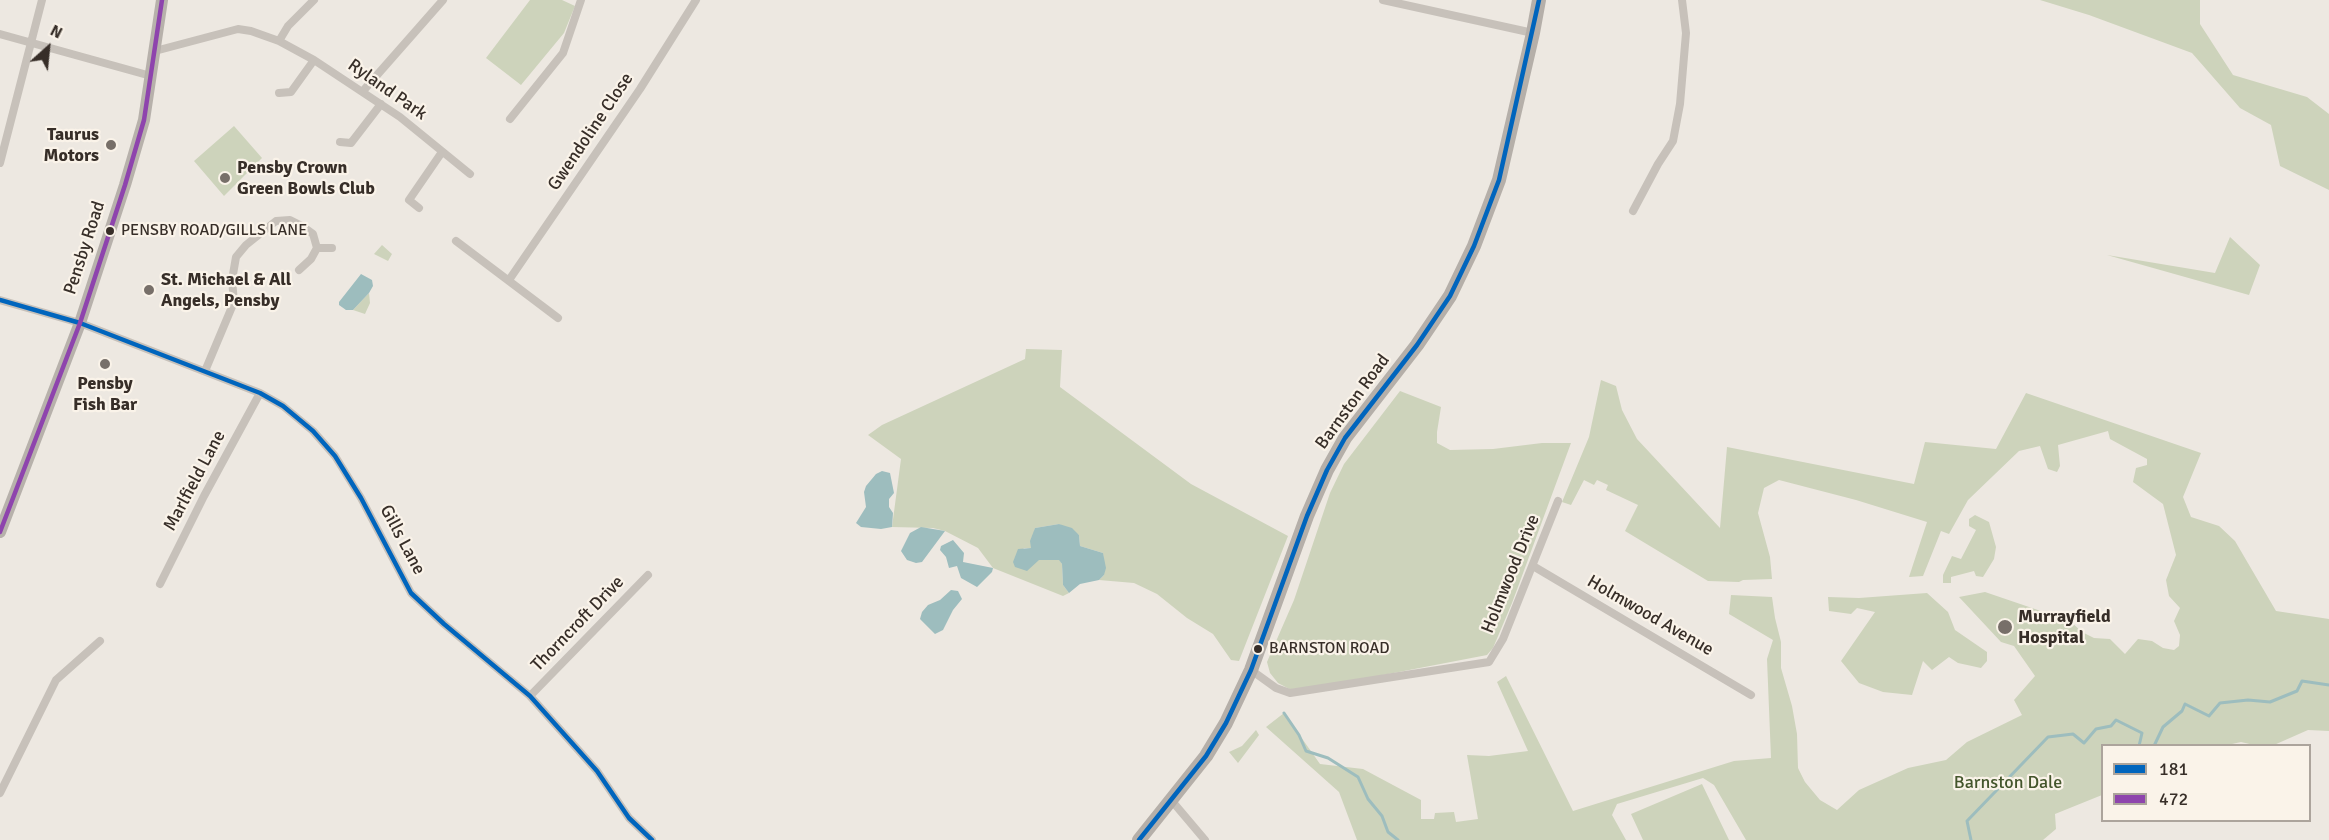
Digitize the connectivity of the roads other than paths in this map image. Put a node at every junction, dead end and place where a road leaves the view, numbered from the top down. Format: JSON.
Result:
{"nodes":[{"id":1,"x":42,"y":0,"type":"edge"},
{"id":2,"x":162,"y":0,"type":"edge"},
{"id":3,"x":314,"y":0,"type":"edge"},
{"id":4,"x":443,"y":0,"type":"edge"},
{"id":5,"x":581,"y":0,"type":"edge"},
{"id":6,"x":696,"y":0,"type":"edge"},
{"id":7,"x":1383,"y":0,"type":"edge"},
{"id":8,"x":1539,"y":0,"type":"edge"},
{"id":9,"x":1682,"y":0,"type":"edge"},
{"id":10,"x":1533,"y":33,"type":"junction"},
{"id":11,"x":0,"y":34,"type":"edge"},
{"id":12,"x":279,"y":41,"type":"junction"},
{"id":13,"x":31,"y":42,"type":"junction"},
{"id":14,"x":155,"y":51,"type":"junction"},
{"id":15,"x":314,"y":60,"type":"junction"},
{"id":16,"x":151,"y":76,"type":"junction"},
{"id":17,"x":363,"y":91,"type":"junction"},
{"id":18,"x":291,"y":92,"type":"junction"},
{"id":19,"x":279,"y":93,"type":"dead end"},
{"id":20,"x":293,"y":102,"type":"dead end"},
{"id":21,"x":381,"y":104,"type":"junction"},
{"id":22,"x":510,"y":119,"type":"dead end"},
{"id":23,"x":340,"y":142,"type":"dead end"},
{"id":24,"x":351,"y":143,"type":"junction"},
{"id":25,"x":355,"y":152,"type":"dead end"},
{"id":26,"x":442,"y":152,"type":"junction"},
{"id":27,"x":0,"y":164,"type":"edge"},
{"id":28,"x":470,"y":174,"type":"dead end"},
{"id":29,"x":419,"y":208,"type":"dead end"},
{"id":30,"x":1634,"y":211,"type":"dead end"},
{"id":31,"x":456,"y":241,"type":"dead end"},
{"id":32,"x":317,"y":248,"type":"junction"},
{"id":33,"x":332,"y":248,"type":"dead end"},
{"id":34,"x":300,"y":270,"type":"dead end"},
{"id":35,"x":509,"y":280,"type":"junction"},
{"id":36,"x":0,"y":300,"type":"edge"},
{"id":37,"x":558,"y":318,"type":"dead end"},
{"id":38,"x":80,"y":322,"type":"junction"},
{"id":39,"x":205,"y":371,"type":"junction"},
{"id":40,"x":260,"y":393,"type":"junction"},
{"id":41,"x":1558,"y":501,"type":"dead end"},
{"id":42,"x":0,"y":532,"type":"edge"},
{"id":43,"x":1533,"y":566,"type":"junction"},
{"id":44,"x":648,"y":575,"type":"dead end"},
{"id":45,"x":160,"y":584,"type":"dead end"},
{"id":46,"x":100,"y":641,"type":"dead end"},
{"id":47,"x":1251,"y":670,"type":"junction"},
{"id":48,"x":1751,"y":694,"type":"dead end"},
{"id":49,"x":530,"y":696,"type":"junction"},
{"id":50,"x":0,"y":793,"type":"edge"},
{"id":51,"x":1172,"y":801,"type":"junction"},
{"id":52,"x":652,"y":840,"type":"edge"},
{"id":53,"x":1139,"y":840,"type":"edge"},
{"id":54,"x":1205,"y":840,"type":"edge"}],
"edges":[{"from":1,"to":13,"type":"street"},
{"from":2,"to":14,"type":"main road","name":"Pensby Road"},
{"from":3,"to":12,"type":"street"},
{"from":4,"to":17,"type":"street"},
{"from":5,"to":22,"type":"street"},
{"from":6,"to":35,"type":"street","name":"Gwendoline Close"},
{"from":7,"to":10,"type":"street"},
{"from":8,"to":10,"type":"main road","name":"Barnston Road"},
{"from":9,"to":30,"type":"street"},
{"from":10,"to":47,"type":"main road","name":"Barnston Road"},
{"from":11,"to":13,"type":"street"},
{"from":12,"to":14,"type":"street","name":"Ryland Park"},
{"from":12,"to":15,"type":"street","name":"Ryland Park"},
{"from":13,"to":16,"type":"street"},
{"from":13,"to":27,"type":"street"},
{"from":14,"to":16,"type":"main road","name":"Pensby Road"},
{"from":15,"to":17,"type":"street","name":"Ryland Park"},
{"from":15,"to":18,"type":"street"},
{"from":16,"to":38,"type":"main road","name":"Pensby Road"},
{"from":17,"to":21,"type":"street","name":"Ryland Park"},
{"from":18,"to":19,"type":"street"},
{"from":18,"to":20,"type":"street"},
{"from":21,"to":24,"type":"street"},
{"from":21,"to":26,"type":"street","name":"Ryland Park"},
{"from":23,"to":24,"type":"street"},
{"from":24,"to":25,"type":"street"},
{"from":26,"to":28,"type":"street","name":"Ryland Park"},
{"from":26,"to":29,"type":"street"},
{"from":31,"to":35,"type":"street"},
{"from":32,"to":33,"type":"street"},
{"from":32,"to":34,"type":"street"},
{"from":32,"to":39,"type":"street"},
{"from":35,"to":37,"type":"street"},
{"from":36,"to":38,"type":"street","name":"Gills Lane"},
{"from":38,"to":39,"type":"street","name":"Gills Lane"},
{"from":38,"to":42,"type":"main road","name":"Pensby Road"},
{"from":39,"to":40,"type":"street","name":"Gills Lane"},
{"from":40,"to":45,"type":"street","name":"Marlfield Lane"},
{"from":40,"to":49,"type":"street","name":"Gills Lane"},
{"from":41,"to":43,"type":"street","name":"Holmwood Drive"},
{"from":43,"to":47,"type":"street","name":"Holmwood Drive"},
{"from":43,"to":48,"type":"street","name":"Holmwood Avenue"},
{"from":44,"to":49,"type":"street","name":"Thorncroft Drive"},
{"from":46,"to":50,"type":"street"},
{"from":47,"to":51,"type":"main road","name":"Barnston Road"},
{"from":49,"to":52,"type":"street","name":"Gills Lane"},
{"from":51,"to":53,"type":"main road","name":"Barnston Road"},
{"from":51,"to":54,"type":"street"}]}
